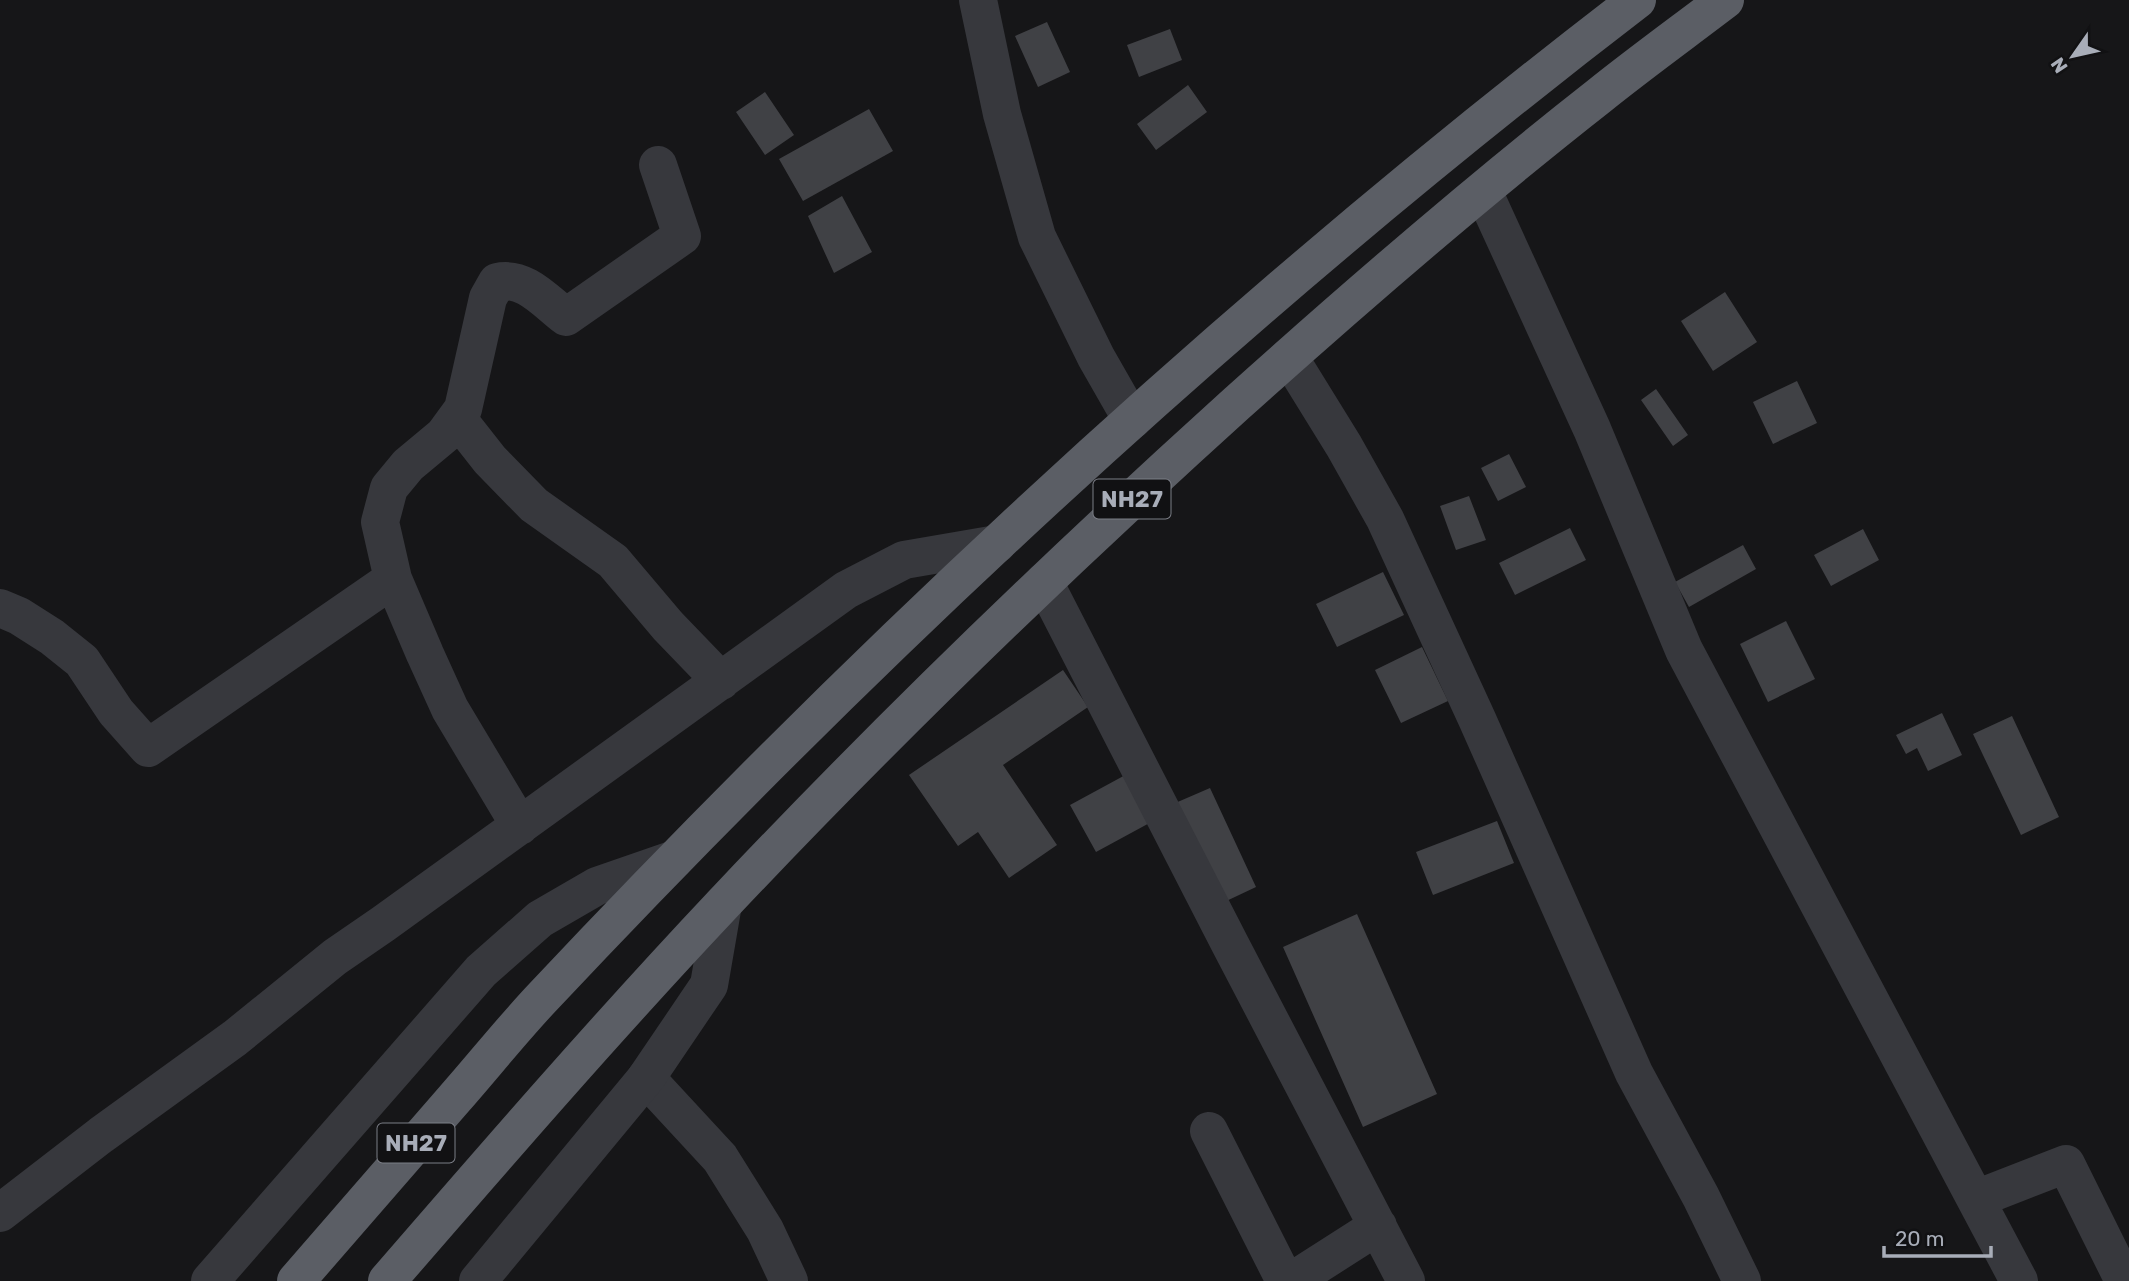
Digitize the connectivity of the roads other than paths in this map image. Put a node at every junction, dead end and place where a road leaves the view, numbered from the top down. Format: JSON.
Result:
{"nodes":[{"id":1,"x":978,"y":0,"type":"edge"},
{"id":2,"x":1637,"y":0,"type":"edge"},
{"id":3,"x":1725,"y":0,"type":"edge"},
{"id":4,"x":658,"y":165,"type":"dead end"},
{"id":5,"x":1483,"y":191,"type":"junction"},
{"id":6,"x":1289,"y":357,"type":"junction"},
{"id":7,"x":457,"y":418,"type":"junction"},
{"id":8,"x":1132,"y":420,"type":"junction"},
{"id":9,"x":997,"y":544,"type":"junction"},
{"id":10,"x":393,"y":579,"type":"junction"},
{"id":11,"x":1044,"y":582,"type":"junction"},
{"id":12,"x":0,"y":608,"type":"edge"},
{"id":13,"x":721,"y":681,"type":"junction"},
{"id":14,"x":520,"y":826,"type":"junction"},
{"id":15,"x":675,"y":859,"type":"junction"},
{"id":16,"x":723,"y":904,"type":"junction"},
{"id":17,"x":646,"y":1078,"type":"junction"},
{"id":18,"x":1209,"y":1131,"type":"dead end"},
{"id":19,"x":1976,"y":1199,"type":"junction"},
{"id":20,"x":0,"y":1213,"type":"edge"},
{"id":21,"x":1378,"y":1226,"type":"junction"},
{"id":22,"x":210,"y":1281,"type":"edge"},
{"id":23,"x":296,"y":1281,"type":"edge"},
{"id":24,"x":387,"y":1281,"type":"edge"},
{"id":25,"x":478,"y":1281,"type":"edge"},
{"id":26,"x":789,"y":1281,"type":"edge"},
{"id":27,"x":1285,"y":1281,"type":"edge"},
{"id":28,"x":1292,"y":1281,"type":"edge"},
{"id":29,"x":1406,"y":1281,"type":"edge"},
{"id":30,"x":1742,"y":1281,"type":"edge"},
{"id":31,"x":2019,"y":1281,"type":"edge"},
{"id":32,"x":2124,"y":1281,"type":"edge"}],
"edges":[{"from":1,"to":8,"type":"street"},
{"from":2,"to":8,"type":"highway","number":"NH27"},
{"from":3,"to":5,"type":"highway","number":"NH27"},
{"from":4,"to":7,"type":"street"},
{"from":5,"to":6,"type":"highway","number":"NH27"},
{"from":5,"to":19,"type":"street"},
{"from":6,"to":11,"type":"highway","number":"NH27"},
{"from":6,"to":30,"type":"street"},
{"from":7,"to":10,"type":"street"},
{"from":7,"to":13,"type":"street"},
{"from":8,"to":9,"type":"highway","number":"NH27"},
{"from":9,"to":13,"type":"street"},
{"from":9,"to":15,"type":"highway","number":"NH27"},
{"from":10,"to":12,"type":"street"},
{"from":10,"to":14,"type":"street"},
{"from":11,"to":16,"type":"highway","number":"NH27"},
{"from":11,"to":21,"type":"street"},
{"from":13,"to":14,"type":"street"},
{"from":14,"to":20,"type":"street"},
{"from":15,"to":22,"type":"street"},
{"from":15,"to":23,"type":"highway","number":"NH27"},
{"from":16,"to":17,"type":"street"},
{"from":16,"to":24,"type":"highway","number":"NH27"},
{"from":17,"to":25,"type":"street"},
{"from":17,"to":26,"type":"street"},
{"from":18,"to":27,"type":"street"},
{"from":19,"to":31,"type":"street"},
{"from":19,"to":32,"type":"street"},
{"from":21,"to":28,"type":"street"},
{"from":21,"to":29,"type":"street"}]}
